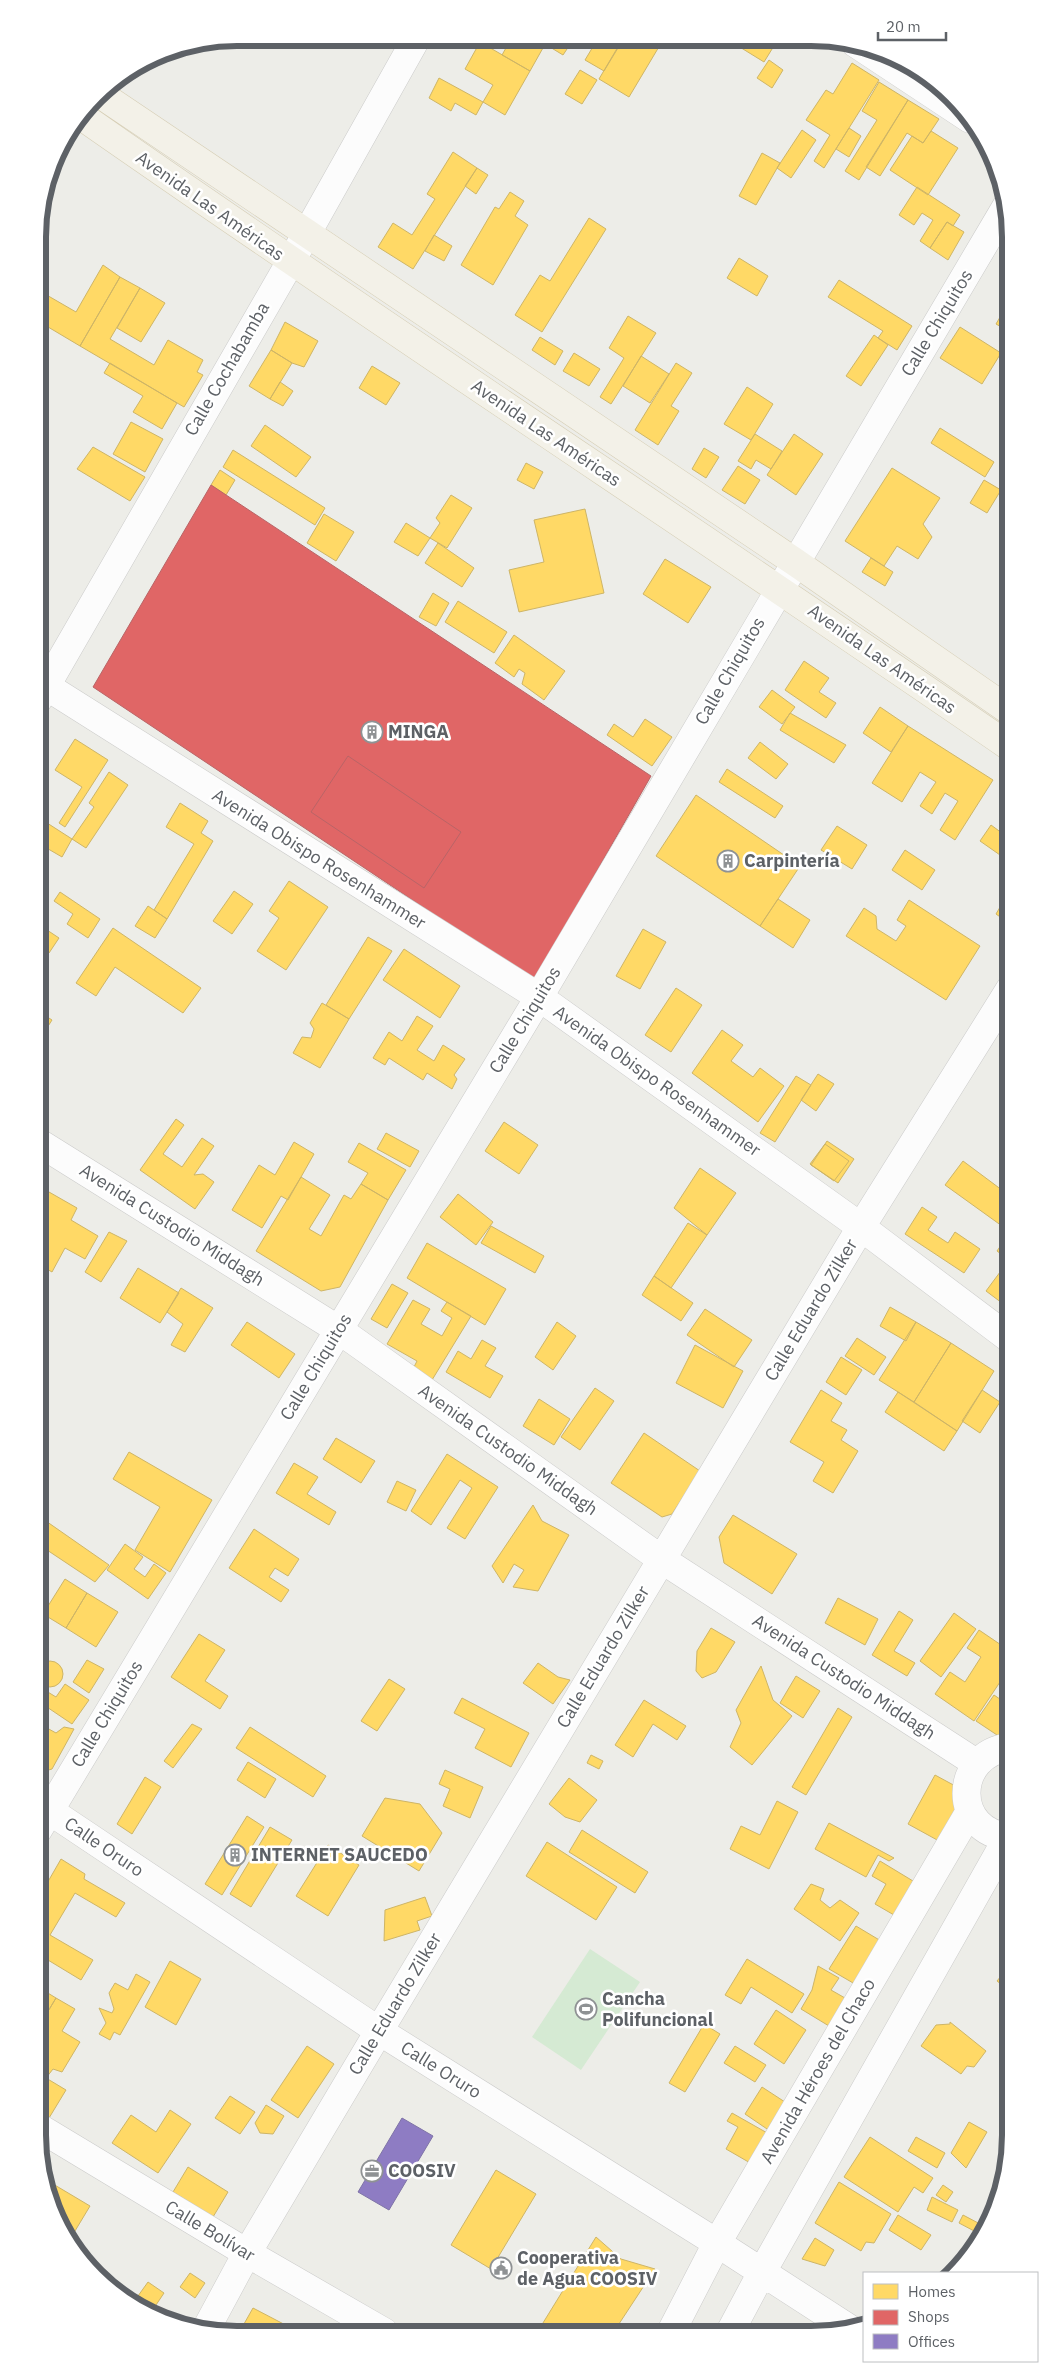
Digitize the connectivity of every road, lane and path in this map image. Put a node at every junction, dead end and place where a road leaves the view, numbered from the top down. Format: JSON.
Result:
{"nodes":[{"id":1,"x":412,"y":46,"type":"edge"},
{"id":2,"x":877,"y":58,"type":"edge"},
{"id":3,"x":106,"y":98,"type":"edge"},
{"id":4,"x":949,"y":105,"type":"edge"},
{"id":5,"x":87,"y":120,"type":"edge"},
{"id":6,"x":1000,"y":217,"type":"edge"},
{"id":7,"x":306,"y":235,"type":"junction"},
{"id":8,"x":290,"y":262,"type":"junction"},
{"id":9,"x":795,"y":562,"type":"junction"},
{"id":10,"x":779,"y":588,"type":"junction"},
{"id":11,"x":46,"y":679,"type":"edge"},
{"id":12,"x":46,"y":693,"type":"edge"},
{"id":13,"x":1002,"y":705,"type":"edge"},
{"id":14,"x":1002,"y":741,"type":"edge"},
{"id":15,"x":539,"y":997,"type":"junction"},
{"id":16,"x":1002,"y":1002,"type":"edge"},
{"id":17,"x":46,"y":1147,"type":"edge"},
{"id":18,"x":861,"y":1226,"type":"junction"},
{"id":19,"x":339,"y":1330,"type":"junction"},
{"id":20,"x":1002,"y":1333,"type":"edge"},
{"id":21,"x":662,"y":1559,"type":"junction"},
{"id":22,"x":1002,"y":1748,"type":"edge"},
{"id":23,"x":976,"y":1763,"type":"junction"},
{"id":24,"x":46,"y":1806,"type":"edge"},
{"id":25,"x":970,"y":1811,"type":"junction"},
{"id":26,"x":46,"y":1817,"type":"edge"},
{"id":27,"x":1002,"y":1836,"type":"edge"},
{"id":28,"x":1002,"y":1849,"type":"edge"},
{"id":29,"x":379,"y":2031,"type":"junction"},
{"id":30,"x":46,"y":2132,"type":"edge"},
{"id":31,"x":717,"y":2242,"type":"junction"},
{"id":32,"x":247,"y":2253,"type":"junction"},
{"id":33,"x":762,"y":2272,"type":"junction"},
{"id":34,"x":841,"y":2323,"type":"edge"},
{"id":35,"x":209,"y":2324,"type":"edge"},
{"id":36,"x":374,"y":2326,"type":"edge"},
{"id":37,"x":674,"y":2326,"type":"edge"},
{"id":38,"x":733,"y":2326,"type":"edge"}],
"edges":[{"from":1,"to":7,"type":"street","name":"Calle Cochabamba"},
{"from":2,"to":4,"type":"street"},
{"from":3,"to":7,"type":"main road","name":"Avenida Las Américas"},
{"from":5,"to":8,"type":"main road","name":"Avenida Las Américas"},
{"from":6,"to":9,"type":"street","name":"Calle Chiquitos"},
{"from":7,"to":8,"type":"street","name":"Calle Cochabamba"},
{"from":7,"to":9,"type":"main road","name":"Avenida Las Américas"},
{"from":8,"to":10,"type":"main road","name":"Avenida Las Américas"},
{"from":8,"to":11,"type":"street","name":"Calle Cochabamba"},
{"from":9,"to":10,"type":"street","name":"Calle Chiquitos"},
{"from":9,"to":13,"type":"main road","name":"Avenida Las Américas"},
{"from":10,"to":14,"type":"main road","name":"Avenida Las Américas"},
{"from":10,"to":15,"type":"street","name":"Calle Chiquitos"},
{"from":12,"to":15,"type":"street","name":"Avenida Obispo Rosenhammer"},
{"from":15,"to":18,"type":"street","name":"Avenida Obispo Rosenhammer"},
{"from":15,"to":19,"type":"street","name":"Calle Chiquitos"},
{"from":16,"to":18,"type":"street","name":"Calle Eduardo Zilker"},
{"from":17,"to":19,"type":"street","name":"Avenida Custodio Middagh"},
{"from":18,"to":20,"type":"street","name":"Avenida Obispo Rosenhammer"},
{"from":18,"to":21,"type":"street","name":"Calle Eduardo Zilker"},
{"from":19,"to":21,"type":"street","name":"Avenida Custodio Middagh"},
{"from":19,"to":24,"type":"street","name":"Calle Chiquitos"},
{"from":21,"to":23,"type":"street","name":"Avenida Custodio Middagh"},
{"from":21,"to":29,"type":"street","name":"Calle Eduardo Zilker"},
{"from":22,"to":23,"type":"street"},
{"from":23,"to":25,"type":"street"},
{"from":25,"to":27,"type":"street"},
{"from":25,"to":31,"type":"street","name":"Avenida Héroes del Chaco"},
{"from":26,"to":29,"type":"street","name":"Calle Oruro"},
{"from":28,"to":33,"type":"street"},
{"from":29,"to":31,"type":"street","name":"Calle Oruro"},
{"from":29,"to":32,"type":"street","name":"Calle Eduardo Zilker"},
{"from":30,"to":32,"type":"street","name":"Calle Bolívar"},
{"from":31,"to":33,"type":"street","name":"Calle Oruro"},
{"from":31,"to":37,"type":"street","name":"Avenida Héroes del Chaco"},
{"from":32,"to":35,"type":"street","name":"Calle Eduardo Zilker"},
{"from":32,"to":36,"type":"street","name":"Calle Bolívar"},
{"from":33,"to":34,"type":"street","name":"Calle Oruro"},
{"from":33,"to":38,"type":"street"}]}
